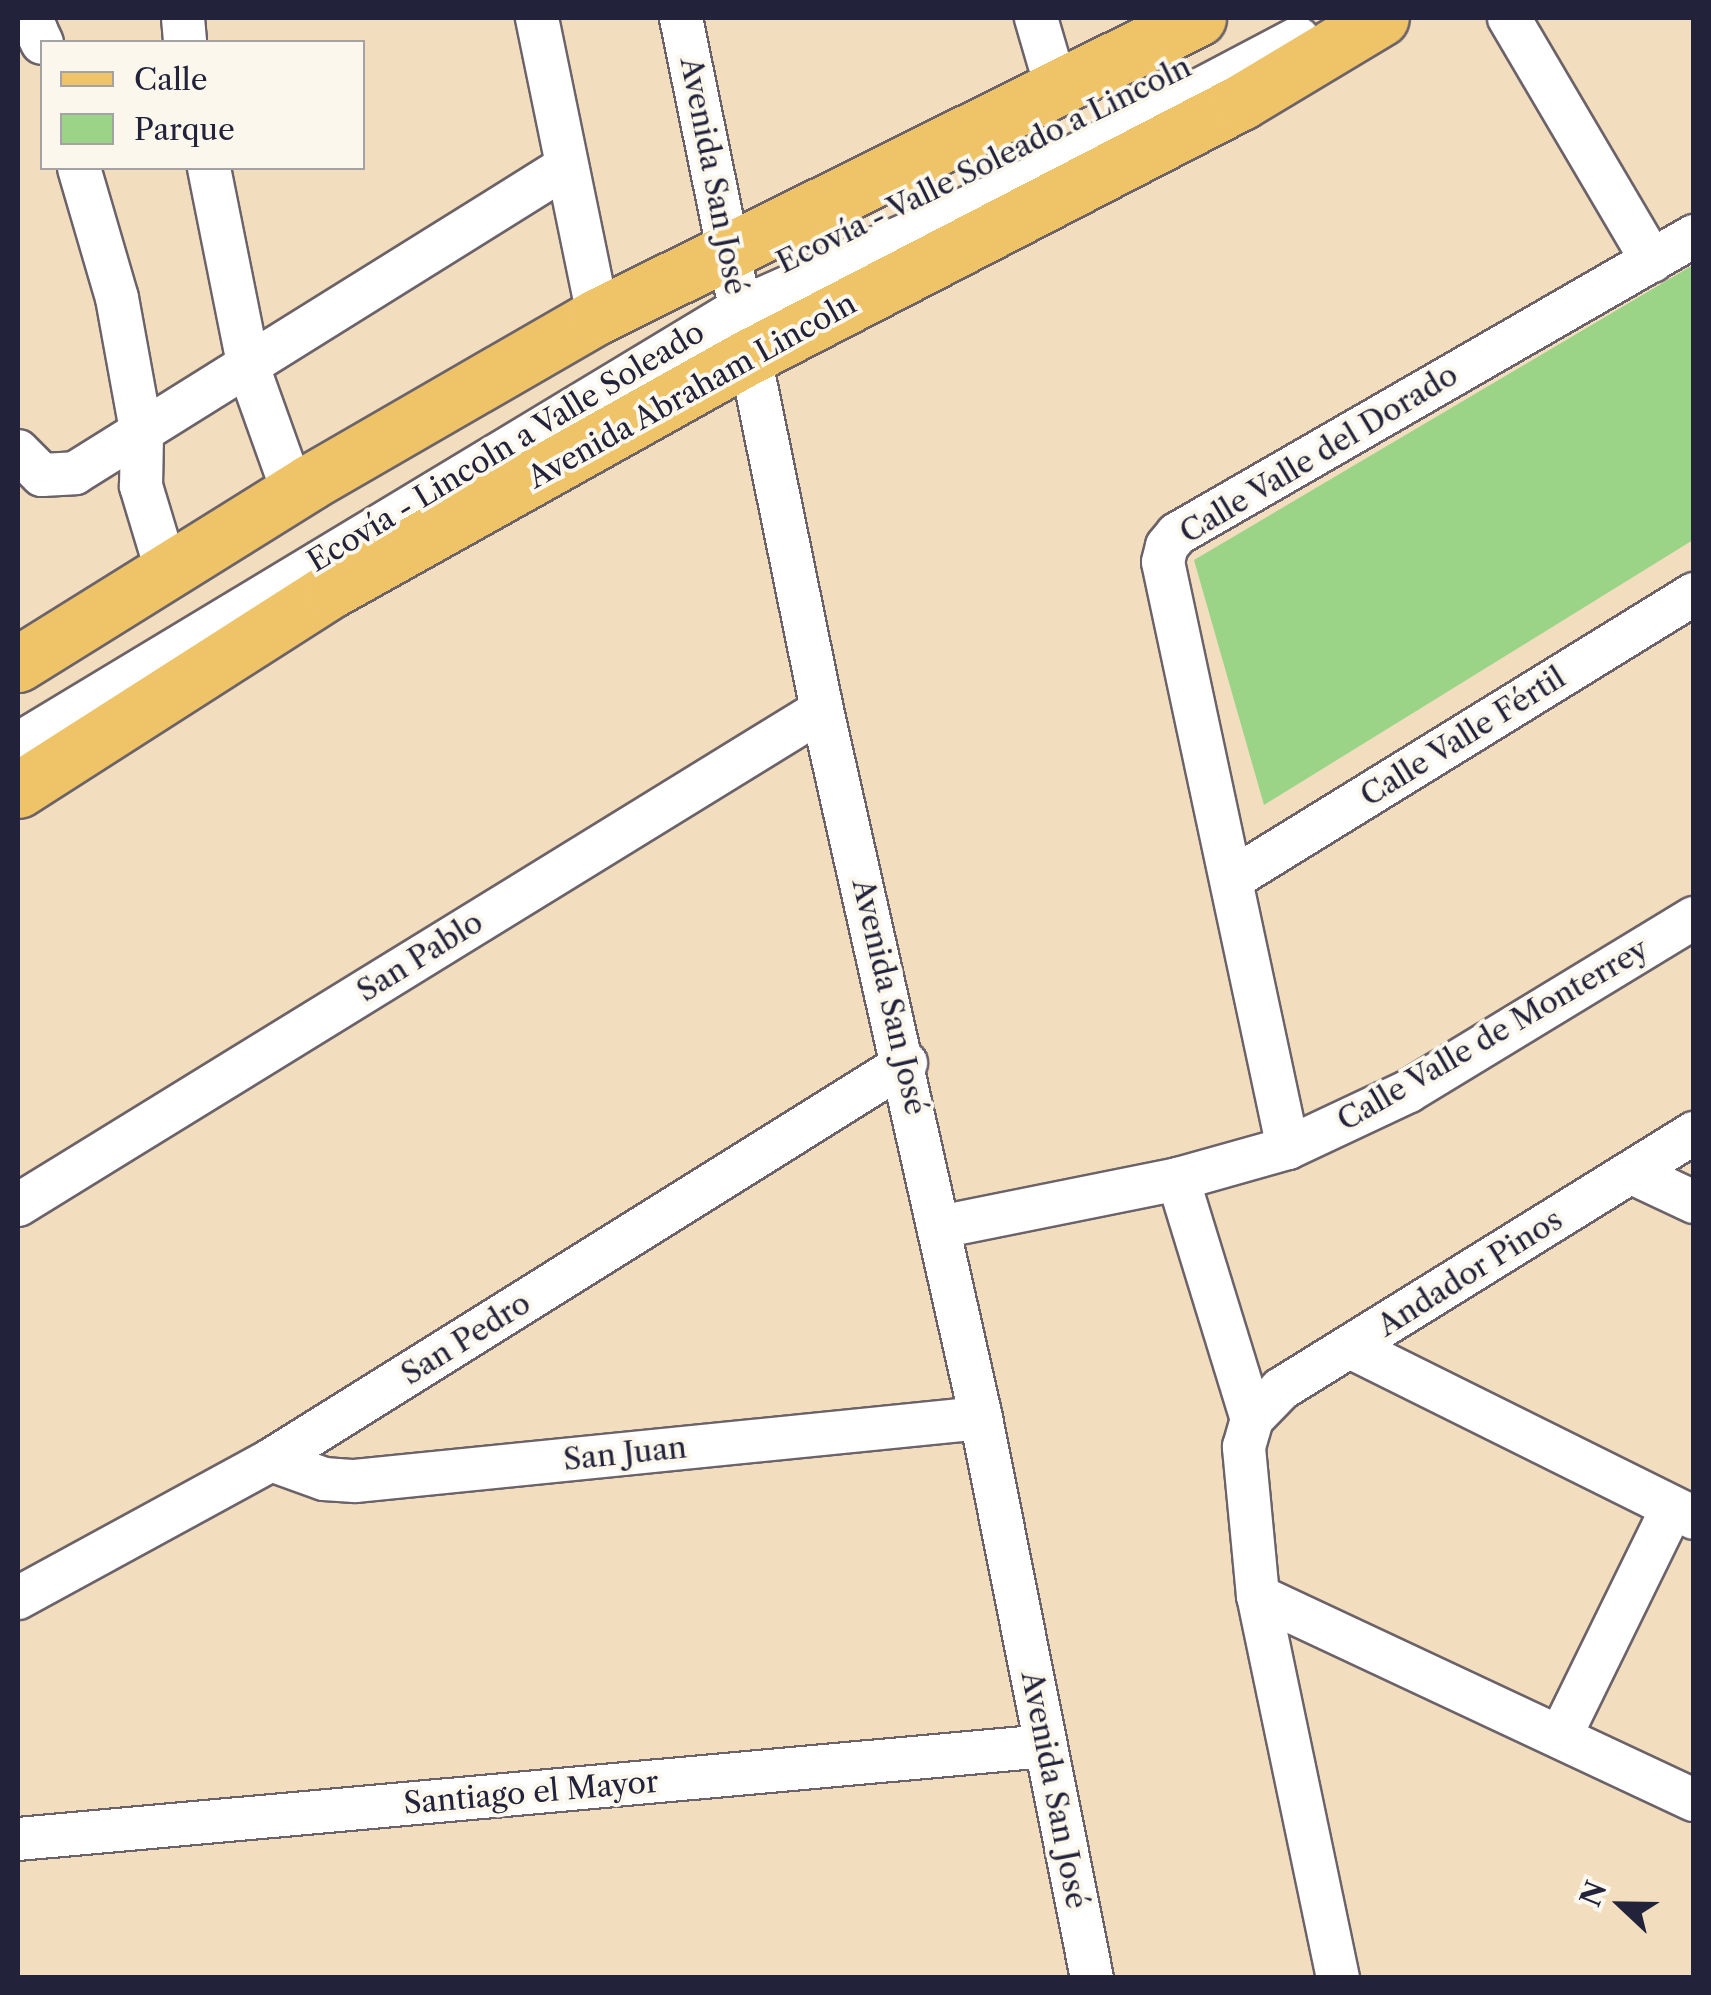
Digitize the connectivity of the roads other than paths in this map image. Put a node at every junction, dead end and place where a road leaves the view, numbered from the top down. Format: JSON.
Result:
{"nodes":[{"id":1,"x":537,"y":18,"type":"edge"},
{"id":2,"x":681,"y":18,"type":"edge"},
{"id":3,"x":1036,"y":18,"type":"edge"},
{"id":4,"x":1198,"y":18,"type":"edge"},
{"id":5,"x":1280,"y":18,"type":"edge"},
{"id":6,"x":1331,"y":18,"type":"edge"},
{"id":7,"x":1381,"y":18,"type":"edge"},
{"id":8,"x":1509,"y":18,"type":"edge"},
{"id":9,"x":18,"y":22,"type":"edge"},
{"id":10,"x":41,"y":40,"type":"edge"},
{"id":11,"x":1058,"y":90,"type":"junction"},
{"id":12,"x":564,"y":168,"type":"junction"},
{"id":13,"x":80,"y":170,"type":"edge"},
{"id":14,"x":210,"y":170,"type":"edge"},
{"id":15,"x":1694,"y":236,"type":"edge"},
{"id":16,"x":1652,"y":260,"type":"junction"},
{"id":17,"x":739,"y":300,"type":"junction"},
{"id":18,"x":598,"y":316,"type":"junction"},
{"id":19,"x":249,"y":369,"type":"junction"},
{"id":20,"x":142,"y":434,"type":"junction"},
{"id":21,"x":18,"y":451,"type":"edge"},
{"id":22,"x":293,"y":492,"type":"junction"},
{"id":23,"x":166,"y":569,"type":"junction"},
{"id":24,"x":1694,"y":594,"type":"edge"},
{"id":25,"x":18,"y":664,"type":"edge"},
{"id":26,"x":822,"y":710,"type":"junction"},
{"id":27,"x":18,"y":711,"type":"edge"},
{"id":28,"x":18,"y":744,"type":"edge"},
{"id":29,"x":18,"y":790,"type":"edge"},
{"id":30,"x":1232,"y":878,"type":"junction"},
{"id":31,"x":1694,"y":918,"type":"edge"},
{"id":32,"x":906,"y":1064,"type":"junction"},
{"id":33,"x":1694,"y":1133,"type":"edge"},
{"id":34,"x":1288,"y":1148,"type":"junction"},
{"id":35,"x":1632,"y":1173,"type":"junction"},
{"id":36,"x":1178,"y":1179,"type":"junction"},
{"id":37,"x":1694,"y":1202,"type":"edge"},
{"id":38,"x":18,"y":1205,"type":"edge"},
{"id":39,"x":940,"y":1227,"type":"junction"},
{"id":40,"x":1350,"y":1347,"type":"junction"},
{"id":41,"x":981,"y":1418,"type":"junction"},
{"id":42,"x":1252,"y":1419,"type":"junction"},
{"id":43,"x":272,"y":1460,"type":"junction"},
{"id":44,"x":1683,"y":1513,"type":"edge"},
{"id":45,"x":1258,"y":1596,"type":"junction"},
{"id":46,"x":18,"y":1598,"type":"edge"},
{"id":47,"x":1560,"y":1737,"type":"junction"},
{"id":48,"x":1045,"y":1746,"type":"junction"},
{"id":49,"x":1694,"y":1800,"type":"edge"},
{"id":50,"x":18,"y":1840,"type":"edge"},
{"id":51,"x":1092,"y":1978,"type":"edge"},
{"id":52,"x":1338,"y":1978,"type":"edge"}],
"edges":[{"from":1,"to":12,"type":"street"},
{"from":2,"to":17,"type":"street","name":"Avenida San José"},
{"from":3,"to":11,"type":"street"},
{"from":4,"to":11,"type":"main road"},
{"from":5,"to":17,"type":"street","name":"Ecovía - Valle Soleado a Lincoln"},
{"from":6,"to":17,"type":"street","name":"Ecovía - Lincoln a Valle Soleado"},
{"from":7,"to":17,"type":"main road","name":"Avenida Abraham Lincoln"},
{"from":8,"to":16,"type":"street"},
{"from":9,"to":10,"type":"street"},
{"from":11,"to":17,"type":"main road"},
{"from":12,"to":18,"type":"street"},
{"from":12,"to":19,"type":"street"},
{"from":13,"to":20,"type":"street"},
{"from":14,"to":19,"type":"street"},
{"from":15,"to":16,"type":"street","name":"Calle Valle del Dorado"},
{"from":16,"to":30,"type":"street","name":"Calle Valle del Dorado"},
{"from":17,"to":18,"type":"main road"},
{"from":17,"to":26,"type":"street","name":"Avenida San José"},
{"from":17,"to":27,"type":"street","name":"Ecovía - Valle Soleado a Lincoln"},
{"from":17,"to":28,"type":"street","name":"Ecovía - Lincoln a Valle Soleado"},
{"from":17,"to":29,"type":"main road","name":"Avenida Abraham Lincoln"},
{"from":18,"to":22,"type":"main road"},
{"from":19,"to":20,"type":"street"},
{"from":19,"to":22,"type":"street"},
{"from":20,"to":21,"type":"street"},
{"from":20,"to":23,"type":"street"},
{"from":22,"to":23,"type":"main road"},
{"from":23,"to":25,"type":"main road"},
{"from":24,"to":30,"type":"street","name":"Calle Valle Fértil"},
{"from":26,"to":32,"type":"street","name":"Avenida San José"},
{"from":26,"to":38,"type":"street","name":"San Pablo"},
{"from":30,"to":34,"type":"street","name":"Calle Valle del Dorado"},
{"from":31,"to":34,"type":"street","name":"Calle Valle de Monterrey"},
{"from":32,"to":39,"type":"street","name":"Avenida San José"},
{"from":32,"to":43,"type":"street","name":"San Pedro"},
{"from":33,"to":35,"type":"street","name":"Andador Pinos"},
{"from":34,"to":36,"type":"street","name":"Calle Valle de Monterrey"},
{"from":35,"to":37,"type":"street"},
{"from":35,"to":40,"type":"street","name":"Andador Pinos"},
{"from":36,"to":39,"type":"street","name":"Calle Valle de Monterrey"},
{"from":36,"to":42,"type":"street"},
{"from":39,"to":41,"type":"street","name":"Avenida San José"},
{"from":40,"to":42,"type":"street","name":"Andador Pinos"},
{"from":40,"to":44,"type":"street"},
{"from":41,"to":43,"type":"street","name":"San Juan"},
{"from":41,"to":48,"type":"street","name":"Avenida San José"},
{"from":42,"to":45,"type":"street"},
{"from":43,"to":46,"type":"street","name":"San Pedro"},
{"from":44,"to":47,"type":"street"},
{"from":45,"to":47,"type":"street"},
{"from":45,"to":52,"type":"street"},
{"from":47,"to":49,"type":"street"},
{"from":48,"to":50,"type":"street","name":"Santiago el Mayor"},
{"from":48,"to":51,"type":"street","name":"Avenida San José"}]}
